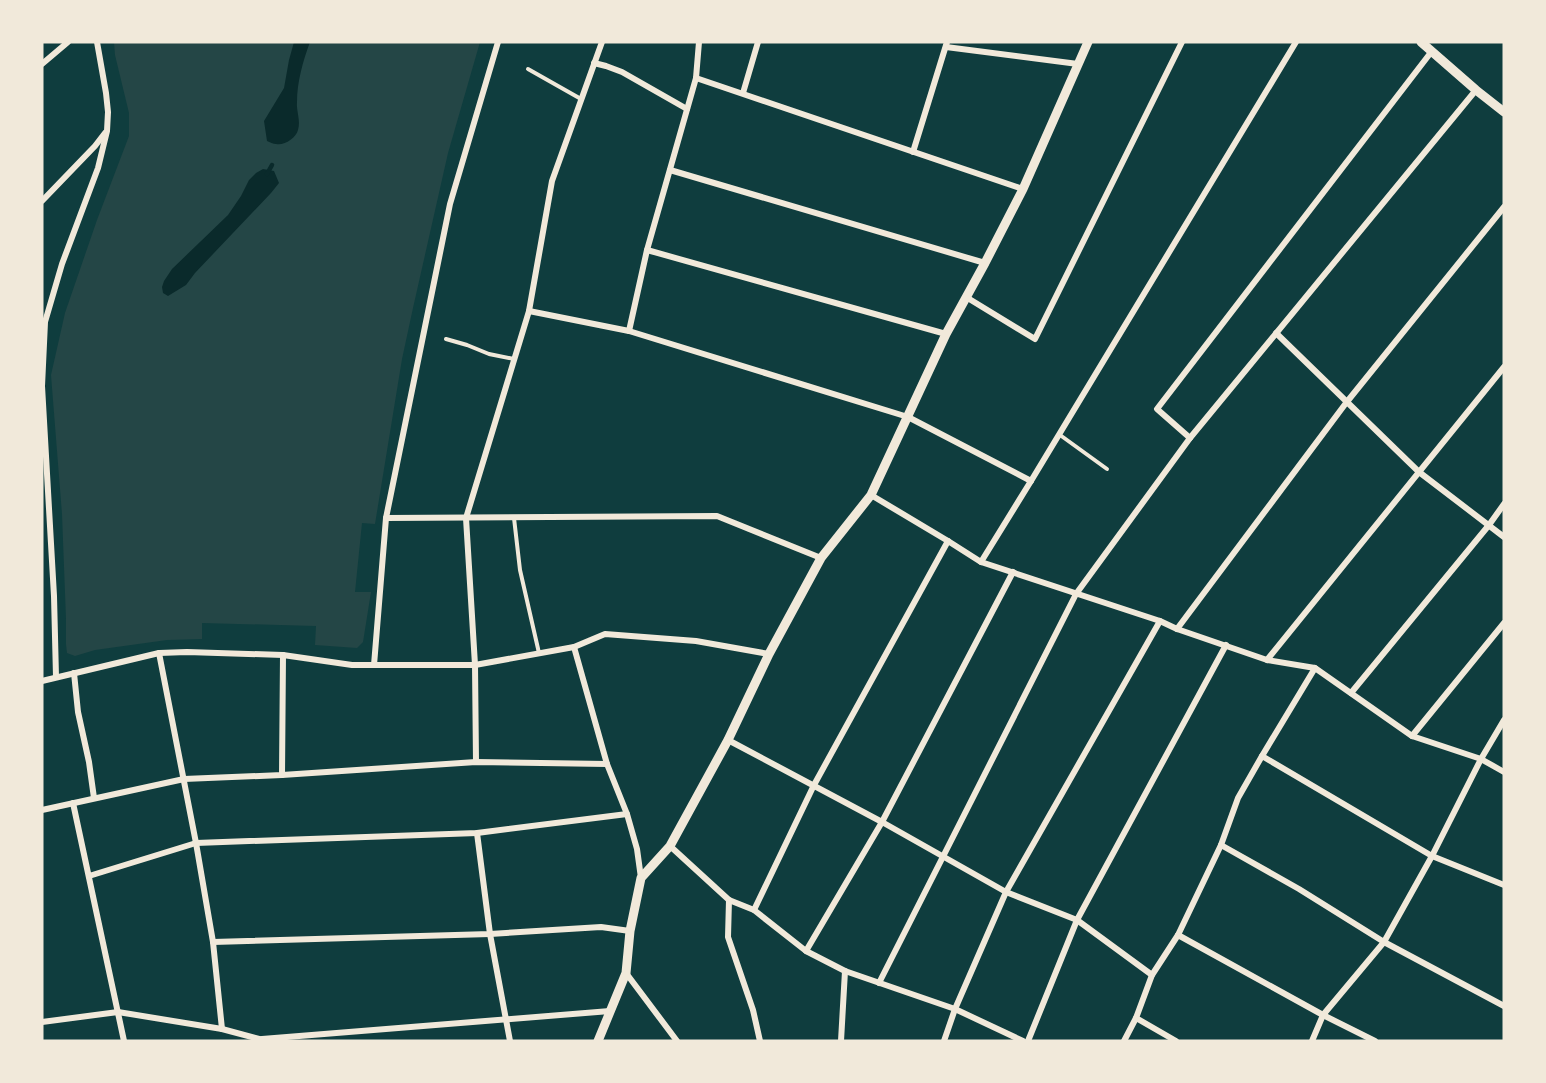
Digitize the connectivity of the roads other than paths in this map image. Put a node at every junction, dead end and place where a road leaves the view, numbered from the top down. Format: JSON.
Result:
{"nodes":[{"id":1,"x":68,"y":42,"type":"edge"},
{"id":2,"x":97,"y":42,"type":"edge"},
{"id":3,"x":498,"y":42,"type":"edge"},
{"id":4,"x":602,"y":42,"type":"edge"},
{"id":5,"x":699,"y":42,"type":"edge"},
{"id":6,"x":758,"y":42,"type":"edge"},
{"id":7,"x":1088,"y":42,"type":"edge"},
{"id":8,"x":1182,"y":42,"type":"edge"},
{"id":9,"x":1296,"y":42,"type":"edge"},
{"id":10,"x":1422,"y":42,"type":"edge"},
{"id":11,"x":947,"y":44,"type":"edge"},
{"id":12,"x":1432,"y":51,"type":"junction"},
{"id":13,"x":594,"y":63,"type":"junction"},
{"id":14,"x":42,"y":64,"type":"edge"},
{"id":15,"x":1078,"y":64,"type":"junction"},
{"id":16,"x":528,"y":69,"type":"dead end"},
{"id":17,"x":696,"y":78,"type":"junction"},
{"id":18,"x":1476,"y":90,"type":"junction"},
{"id":19,"x":743,"y":93,"type":"junction"},
{"id":20,"x":581,"y":99,"type":"junction"},
{"id":21,"x":687,"y":109,"type":"junction"},
{"id":22,"x":1504,"y":112,"type":"edge"},
{"id":23,"x":107,"y":131,"type":"junction"},
{"id":24,"x":913,"y":152,"type":"junction"},
{"id":25,"x":670,"y":170,"type":"junction"},
{"id":26,"x":1023,"y":189,"type":"junction"},
{"id":27,"x":42,"y":201,"type":"edge"},
{"id":28,"x":1504,"y":207,"type":"edge"},
{"id":29,"x":647,"y":250,"type":"junction"},
{"id":30,"x":985,"y":263,"type":"junction"},
{"id":31,"x":966,"y":297,"type":"junction"},
{"id":32,"x":529,"y":311,"type":"junction"},
{"id":33,"x":43,"y":325,"type":"edge"},
{"id":34,"x":629,"y":331,"type":"junction"},
{"id":35,"x":1276,"y":333,"type":"junction"},
{"id":36,"x":946,"y":334,"type":"junction"},
{"id":37,"x":446,"y":339,"type":"dead end"},
{"id":38,"x":514,"y":360,"type":"junction"},
{"id":39,"x":1504,"y":367,"type":"edge"},
{"id":40,"x":1346,"y":403,"type":"junction"},
{"id":41,"x":908,"y":417,"type":"junction"},
{"id":42,"x":1059,"y":435,"type":"junction"},
{"id":43,"x":1190,"y":438,"type":"junction"},
{"id":44,"x":1107,"y":469,"type":"dead end"},
{"id":45,"x":1419,"y":472,"type":"junction"},
{"id":46,"x":1031,"y":481,"type":"junction"},
{"id":47,"x":871,"y":495,"type":"junction"},
{"id":48,"x":1504,"y":504,"type":"edge"},
{"id":49,"x":386,"y":518,"type":"junction"},
{"id":50,"x":466,"y":518,"type":"junction"},
{"id":51,"x":514,"y":518,"type":"junction"},
{"id":52,"x":1489,"y":525,"type":"junction"},
{"id":53,"x":1504,"y":537,"type":"edge"},
{"id":54,"x":948,"y":541,"type":"junction"},
{"id":55,"x":821,"y":558,"type":"junction"},
{"id":56,"x":981,"y":562,"type":"junction"},
{"id":57,"x":1013,"y":572,"type":"junction"},
{"id":58,"x":1076,"y":594,"type":"junction"},
{"id":59,"x":1160,"y":621,"type":"junction"},
{"id":60,"x":1504,"y":623,"type":"edge"},
{"id":61,"x":1177,"y":628,"type":"junction"},
{"id":62,"x":1226,"y":645,"type":"junction"},
{"id":63,"x":574,"y":647,"type":"junction"},
{"id":64,"x":159,"y":653,"type":"junction"},
{"id":65,"x":539,"y":653,"type":"junction"},
{"id":66,"x":769,"y":654,"type":"junction"},
{"id":67,"x":283,"y":655,"type":"junction"},
{"id":68,"x":1267,"y":660,"type":"junction"},
{"id":69,"x":374,"y":665,"type":"junction"},
{"id":70,"x":475,"y":665,"type":"junction"},
{"id":71,"x":1315,"y":668,"type":"junction"},
{"id":72,"x":74,"y":673,"type":"junction"},
{"id":73,"x":56,"y":677,"type":"junction"},
{"id":74,"x":42,"y":681,"type":"edge"},
{"id":75,"x":1351,"y":693,"type":"junction"},
{"id":76,"x":1504,"y":720,"type":"edge"},
{"id":77,"x":1412,"y":736,"type":"junction"},
{"id":78,"x":728,"y":740,"type":"junction"},
{"id":79,"x":1262,"y":756,"type":"junction"},
{"id":80,"x":1481,"y":759,"type":"junction"},
{"id":81,"x":476,"y":762,"type":"junction"},
{"id":82,"x":607,"y":764,"type":"junction"},
{"id":83,"x":1504,"y":772,"type":"edge"},
{"id":84,"x":282,"y":775,"type":"junction"},
{"id":85,"x":184,"y":779,"type":"junction"},
{"id":86,"x":814,"y":785,"type":"junction"},
{"id":87,"x":94,"y":798,"type":"junction"},
{"id":88,"x":73,"y":803,"type":"junction"},
{"id":89,"x":42,"y":810,"type":"edge"},
{"id":90,"x":627,"y":814,"type":"junction"},
{"id":91,"x":882,"y":822,"type":"junction"},
{"id":92,"x":477,"y":833,"type":"junction"},
{"id":93,"x":196,"y":843,"type":"junction"},
{"id":94,"x":1221,"y":845,"type":"junction"},
{"id":95,"x":670,"y":846,"type":"junction"},
{"id":96,"x":1432,"y":856,"type":"junction"},
{"id":97,"x":942,"y":857,"type":"junction"},
{"id":98,"x":89,"y":876,"type":"junction"},
{"id":99,"x":641,"y":878,"type":"junction"},
{"id":100,"x":1504,"y":885,"type":"edge"},
{"id":101,"x":1006,"y":892,"type":"junction"},
{"id":102,"x":729,"y":900,"type":"junction"},
{"id":103,"x":754,"y":910,"type":"junction"},
{"id":104,"x":1077,"y":920,"type":"junction"},
{"id":105,"x":630,"y":931,"type":"junction"},
{"id":106,"x":490,"y":934,"type":"junction"},
{"id":107,"x":1178,"y":936,"type":"junction"},
{"id":108,"x":213,"y":942,"type":"junction"},
{"id":109,"x":1383,"y":942,"type":"junction"},
{"id":110,"x":806,"y":951,"type":"junction"},
{"id":111,"x":845,"y":971,"type":"junction"},
{"id":112,"x":626,"y":973,"type":"junction"},
{"id":113,"x":1152,"y":975,"type":"junction"},
{"id":114,"x":879,"y":983,"type":"junction"},
{"id":115,"x":1504,"y":1006,"type":"edge"},
{"id":116,"x":955,"y":1009,"type":"junction"},
{"id":117,"x":610,"y":1011,"type":"junction"},
{"id":118,"x":118,"y":1012,"type":"junction"},
{"id":119,"x":1323,"y":1015,"type":"junction"},
{"id":120,"x":1136,"y":1018,"type":"junction"},
{"id":121,"x":506,"y":1020,"type":"junction"},
{"id":122,"x":42,"y":1022,"type":"edge"},
{"id":123,"x":222,"y":1029,"type":"junction"},
{"id":124,"x":263,"y":1040,"type":"edge"},
{"id":125,"x":124,"y":1041,"type":"edge"},
{"id":126,"x":510,"y":1041,"type":"edge"},
{"id":127,"x":598,"y":1041,"type":"edge"},
{"id":128,"x":677,"y":1041,"type":"edge"},
{"id":129,"x":760,"y":1041,"type":"edge"},
{"id":130,"x":841,"y":1041,"type":"edge"},
{"id":131,"x":944,"y":1041,"type":"edge"},
{"id":132,"x":1023,"y":1041,"type":"edge"},
{"id":133,"x":1028,"y":1041,"type":"edge"},
{"id":134,"x":1124,"y":1041,"type":"edge"},
{"id":135,"x":1176,"y":1041,"type":"edge"},
{"id":136,"x":1312,"y":1041,"type":"edge"},
{"id":137,"x":1375,"y":1041,"type":"edge"}],
"edges":[{"from":1,"to":14,"type":"street"},
{"from":2,"to":23,"type":"street"},
{"from":3,"to":49,"type":"street"},
{"from":4,"to":13,"type":"street"},
{"from":5,"to":17,"type":"street"},
{"from":6,"to":19,"type":"street"},
{"from":7,"to":15,"type":"street"},
{"from":8,"to":31,"type":"street"},
{"from":9,"to":42,"type":"street"},
{"from":10,"to":12,"type":"street"},
{"from":11,"to":15,"type":"street"},
{"from":11,"to":24,"type":"street"},
{"from":12,"to":18,"type":"street"},
{"from":12,"to":43,"type":"street"},
{"from":13,"to":20,"type":"street"},
{"from":13,"to":21,"type":"street"},
{"from":15,"to":26,"type":"street"},
{"from":16,"to":20,"type":"lane"},
{"from":17,"to":19,"type":"street"},
{"from":17,"to":21,"type":"street"},
{"from":18,"to":22,"type":"street"},
{"from":18,"to":35,"type":"street"},
{"from":19,"to":24,"type":"street"},
{"from":20,"to":32,"type":"street"},
{"from":21,"to":25,"type":"street"},
{"from":23,"to":27,"type":"street"},
{"from":23,"to":33,"type":"street"},
{"from":24,"to":26,"type":"street"},
{"from":25,"to":29,"type":"street"},
{"from":25,"to":30,"type":"street"},
{"from":26,"to":30,"type":"street"},
{"from":28,"to":40,"type":"street"},
{"from":29,"to":34,"type":"street"},
{"from":29,"to":36,"type":"street"},
{"from":30,"to":31,"type":"street"},
{"from":31,"to":36,"type":"street"},
{"from":32,"to":34,"type":"street"},
{"from":32,"to":38,"type":"street"},
{"from":33,"to":73,"type":"street"},
{"from":34,"to":41,"type":"street"},
{"from":35,"to":40,"type":"street"},
{"from":35,"to":43,"type":"street"},
{"from":36,"to":41,"type":"street"},
{"from":37,"to":38,"type":"lane"},
{"from":38,"to":50,"type":"street"},
{"from":39,"to":45,"type":"street"},
{"from":40,"to":45,"type":"street"},
{"from":40,"to":61,"type":"street"},
{"from":41,"to":46,"type":"street"},
{"from":41,"to":47,"type":"street"},
{"from":42,"to":44,"type":"lane"},
{"from":42,"to":46,"type":"street"},
{"from":43,"to":58,"type":"street"},
{"from":45,"to":52,"type":"street"},
{"from":45,"to":68,"type":"street"},
{"from":46,"to":56,"type":"street"},
{"from":47,"to":54,"type":"street"},
{"from":47,"to":55,"type":"street"},
{"from":48,"to":52,"type":"street"},
{"from":49,"to":50,"type":"street"},
{"from":49,"to":69,"type":"street"},
{"from":50,"to":51,"type":"street"},
{"from":50,"to":70,"type":"street"},
{"from":51,"to":55,"type":"street"},
{"from":51,"to":65,"type":"lane"},
{"from":52,"to":53,"type":"street"},
{"from":52,"to":75,"type":"street"},
{"from":54,"to":56,"type":"street"},
{"from":54,"to":86,"type":"street"},
{"from":55,"to":66,"type":"street"},
{"from":56,"to":57,"type":"street"},
{"from":57,"to":58,"type":"street"},
{"from":57,"to":91,"type":"street"},
{"from":58,"to":59,"type":"street"},
{"from":58,"to":97,"type":"street"},
{"from":59,"to":61,"type":"street"},
{"from":59,"to":101,"type":"street"},
{"from":60,"to":77,"type":"street"},
{"from":61,"to":62,"type":"street"},
{"from":62,"to":68,"type":"street"},
{"from":62,"to":104,"type":"street"},
{"from":63,"to":65,"type":"street"},
{"from":63,"to":66,"type":"street"},
{"from":63,"to":82,"type":"street"},
{"from":64,"to":67,"type":"street"},
{"from":64,"to":72,"type":"street"},
{"from":64,"to":85,"type":"street"},
{"from":65,"to":70,"type":"street"},
{"from":66,"to":78,"type":"street"},
{"from":67,"to":69,"type":"street"},
{"from":67,"to":84,"type":"street"},
{"from":68,"to":71,"type":"street"},
{"from":69,"to":70,"type":"street"},
{"from":70,"to":81,"type":"street"},
{"from":71,"to":75,"type":"street"},
{"from":71,"to":79,"type":"street"},
{"from":72,"to":73,"type":"street"},
{"from":72,"to":87,"type":"street"},
{"from":73,"to":74,"type":"street"},
{"from":75,"to":77,"type":"street"},
{"from":76,"to":80,"type":"street"},
{"from":77,"to":80,"type":"street"},
{"from":78,"to":86,"type":"street"},
{"from":78,"to":95,"type":"street"},
{"from":79,"to":94,"type":"street"},
{"from":79,"to":96,"type":"street"},
{"from":80,"to":83,"type":"street"},
{"from":80,"to":96,"type":"street"},
{"from":81,"to":82,"type":"street"},
{"from":81,"to":84,"type":"street"},
{"from":82,"to":90,"type":"street"},
{"from":84,"to":85,"type":"street"},
{"from":85,"to":87,"type":"street"},
{"from":85,"to":93,"type":"street"},
{"from":86,"to":91,"type":"street"},
{"from":86,"to":103,"type":"street"},
{"from":87,"to":88,"type":"street"},
{"from":88,"to":89,"type":"street"},
{"from":88,"to":98,"type":"street"},
{"from":90,"to":92,"type":"street"},
{"from":90,"to":99,"type":"street"},
{"from":91,"to":97,"type":"street"},
{"from":91,"to":110,"type":"street"},
{"from":92,"to":93,"type":"street"},
{"from":92,"to":106,"type":"street"},
{"from":93,"to":98,"type":"street"},
{"from":93,"to":108,"type":"street"},
{"from":94,"to":107,"type":"street"},
{"from":94,"to":109,"type":"street"},
{"from":95,"to":99,"type":"street"},
{"from":95,"to":102,"type":"street"},
{"from":96,"to":100,"type":"street"},
{"from":96,"to":109,"type":"street"},
{"from":97,"to":101,"type":"street"},
{"from":97,"to":114,"type":"street"},
{"from":98,"to":118,"type":"street"},
{"from":99,"to":105,"type":"street"},
{"from":101,"to":104,"type":"street"},
{"from":101,"to":116,"type":"street"},
{"from":102,"to":103,"type":"street"},
{"from":102,"to":129,"type":"street"},
{"from":103,"to":110,"type":"street"},
{"from":104,"to":113,"type":"street"},
{"from":104,"to":133,"type":"street"},
{"from":105,"to":106,"type":"street"},
{"from":105,"to":112,"type":"street"},
{"from":106,"to":108,"type":"street"},
{"from":106,"to":121,"type":"street"},
{"from":107,"to":113,"type":"street"},
{"from":107,"to":119,"type":"street"},
{"from":108,"to":123,"type":"street"},
{"from":109,"to":115,"type":"street"},
{"from":109,"to":119,"type":"street"},
{"from":110,"to":111,"type":"street"},
{"from":111,"to":114,"type":"street"},
{"from":111,"to":130,"type":"street"},
{"from":112,"to":117,"type":"street"},
{"from":112,"to":128,"type":"street"},
{"from":113,"to":120,"type":"street"},
{"from":114,"to":116,"type":"street"},
{"from":116,"to":131,"type":"street"},
{"from":116,"to":132,"type":"street"},
{"from":117,"to":121,"type":"street"},
{"from":117,"to":127,"type":"street"},
{"from":118,"to":122,"type":"street"},
{"from":118,"to":123,"type":"street"},
{"from":118,"to":125,"type":"street"},
{"from":119,"to":136,"type":"street"},
{"from":119,"to":137,"type":"street"},
{"from":120,"to":134,"type":"street"},
{"from":120,"to":135,"type":"street"},
{"from":121,"to":124,"type":"street"},
{"from":121,"to":126,"type":"street"},
{"from":123,"to":124,"type":"street"}]}
